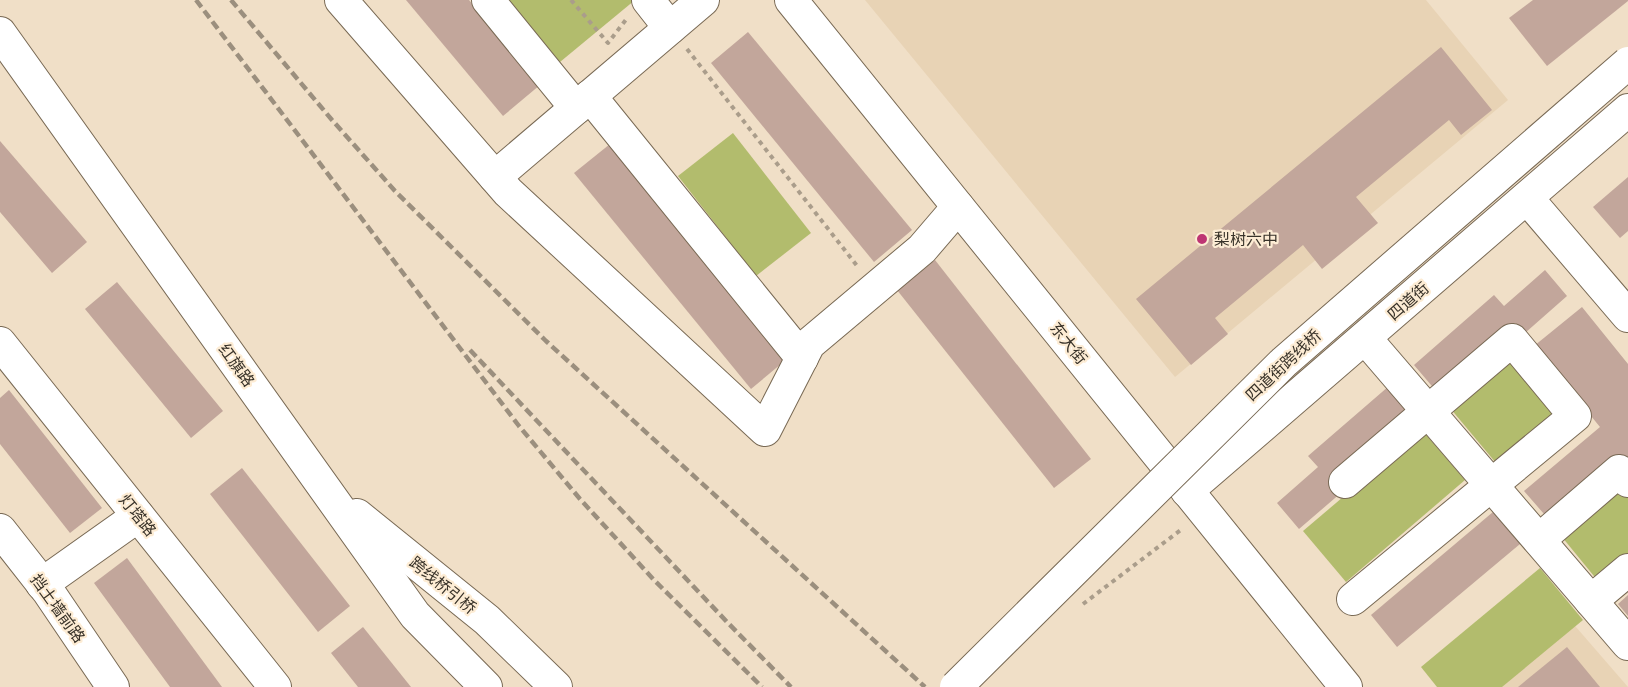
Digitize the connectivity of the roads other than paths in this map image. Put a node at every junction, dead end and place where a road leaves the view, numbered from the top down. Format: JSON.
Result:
{"nodes":[{"id":1,"x":341,"y":0,"type":"edge"},
{"id":2,"x":488,"y":0,"type":"edge"},
{"id":3,"x":703,"y":0,"type":"edge"},
{"id":4,"x":791,"y":0,"type":"edge"},
{"id":5,"x":642,"y":4,"type":"edge"},
{"id":6,"x":670,"y":28,"type":"junction"},
{"id":7,"x":0,"y":33,"type":"edge"},
{"id":8,"x":1628,"y":63,"type":"edge"},
{"id":9,"x":583,"y":102,"type":"junction"},
{"id":10,"x":1628,"y":110,"type":"edge"},
{"id":11,"x":495,"y":177,"type":"junction"},
{"id":12,"x":1527,"y":198,"type":"junction"},
{"id":13,"x":958,"y":207,"type":"junction"},
{"id":14,"x":1628,"y":316,"type":"edge"},
{"id":15,"x":1365,"y":338,"type":"junction"},
{"id":16,"x":0,"y":343,"type":"edge"},
{"id":17,"x":802,"y":358,"type":"junction"},
{"id":18,"x":1428,"y":412,"type":"junction"},
{"id":19,"x":1628,"y":481,"type":"edge"},
{"id":20,"x":1345,"y":482,"type":"dead end"},
{"id":21,"x":1492,"y":485,"type":"junction"},
{"id":22,"x":326,"y":490,"type":"junction"},
{"id":23,"x":1196,"y":501,"type":"junction"},
{"id":24,"x":138,"y":516,"type":"junction"},
{"id":25,"x":0,"y":530,"type":"edge"},
{"id":26,"x":1539,"y":540,"type":"junction"},
{"id":27,"x":1628,"y":570,"type":"edge"},
{"id":28,"x":42,"y":584,"type":"junction"},
{"id":29,"x":1353,"y":599,"type":"dead end"},
{"id":30,"x":1592,"y":601,"type":"junction"},
{"id":31,"x":1628,"y":644,"type":"edge"},
{"id":32,"x":113,"y":687,"type":"edge"},
{"id":33,"x":275,"y":687,"type":"edge"},
{"id":34,"x":486,"y":687,"type":"edge"},
{"id":35,"x":556,"y":687,"type":"edge"},
{"id":36,"x":956,"y":687,"type":"edge"},
{"id":37,"x":1346,"y":687,"type":"edge"}],
"edges":[{"from":1,"to":11,"type":"street"},
{"from":2,"to":9,"type":"street"},
{"from":3,"to":6,"type":"street"},
{"from":4,"to":13,"type":"street","name":"东大街"},
{"from":5,"to":6,"type":"street"},
{"from":6,"to":9,"type":"street"},
{"from":7,"to":22,"type":"street","name":"红旗路"},
{"from":8,"to":36,"type":"street","name":"四道街跨线桥","bridge":true},
{"from":9,"to":11,"type":"street"},
{"from":9,"to":17,"type":"street"},
{"from":10,"to":12,"type":"street","name":"四道街"},
{"from":11,"to":17,"type":"street"},
{"from":12,"to":14,"type":"street"},
{"from":12,"to":15,"type":"street","name":"四道街"},
{"from":13,"to":17,"type":"street"},
{"from":13,"to":23,"type":"street","name":"东大街"},
{"from":15,"to":18,"type":"street"},
{"from":15,"to":23,"type":"street","name":"四道街"},
{"from":16,"to":24,"type":"street","name":"灯塔路"},
{"from":18,"to":20,"type":"street"},
{"from":18,"to":21,"type":"street"},
{"from":18,"to":21,"type":"street"},
{"from":19,"to":26,"type":"street"},
{"from":21,"to":26,"type":"street"},
{"from":21,"to":29,"type":"street"},
{"from":22,"to":34,"type":"street","name":"红旗路"},
{"from":22,"to":35,"type":"street","name":"跨线桥引桥"},
{"from":23,"to":37,"type":"street","name":"东大街"},
{"from":24,"to":28,"type":"street"},
{"from":24,"to":33,"type":"street","name":"灯塔路"},
{"from":25,"to":28,"type":"street","name":"挡土墙前路"},
{"from":26,"to":30,"type":"street"},
{"from":27,"to":30,"type":"street"},
{"from":28,"to":32,"type":"street","name":"挡土墙前路"},
{"from":30,"to":31,"type":"street"}]}
